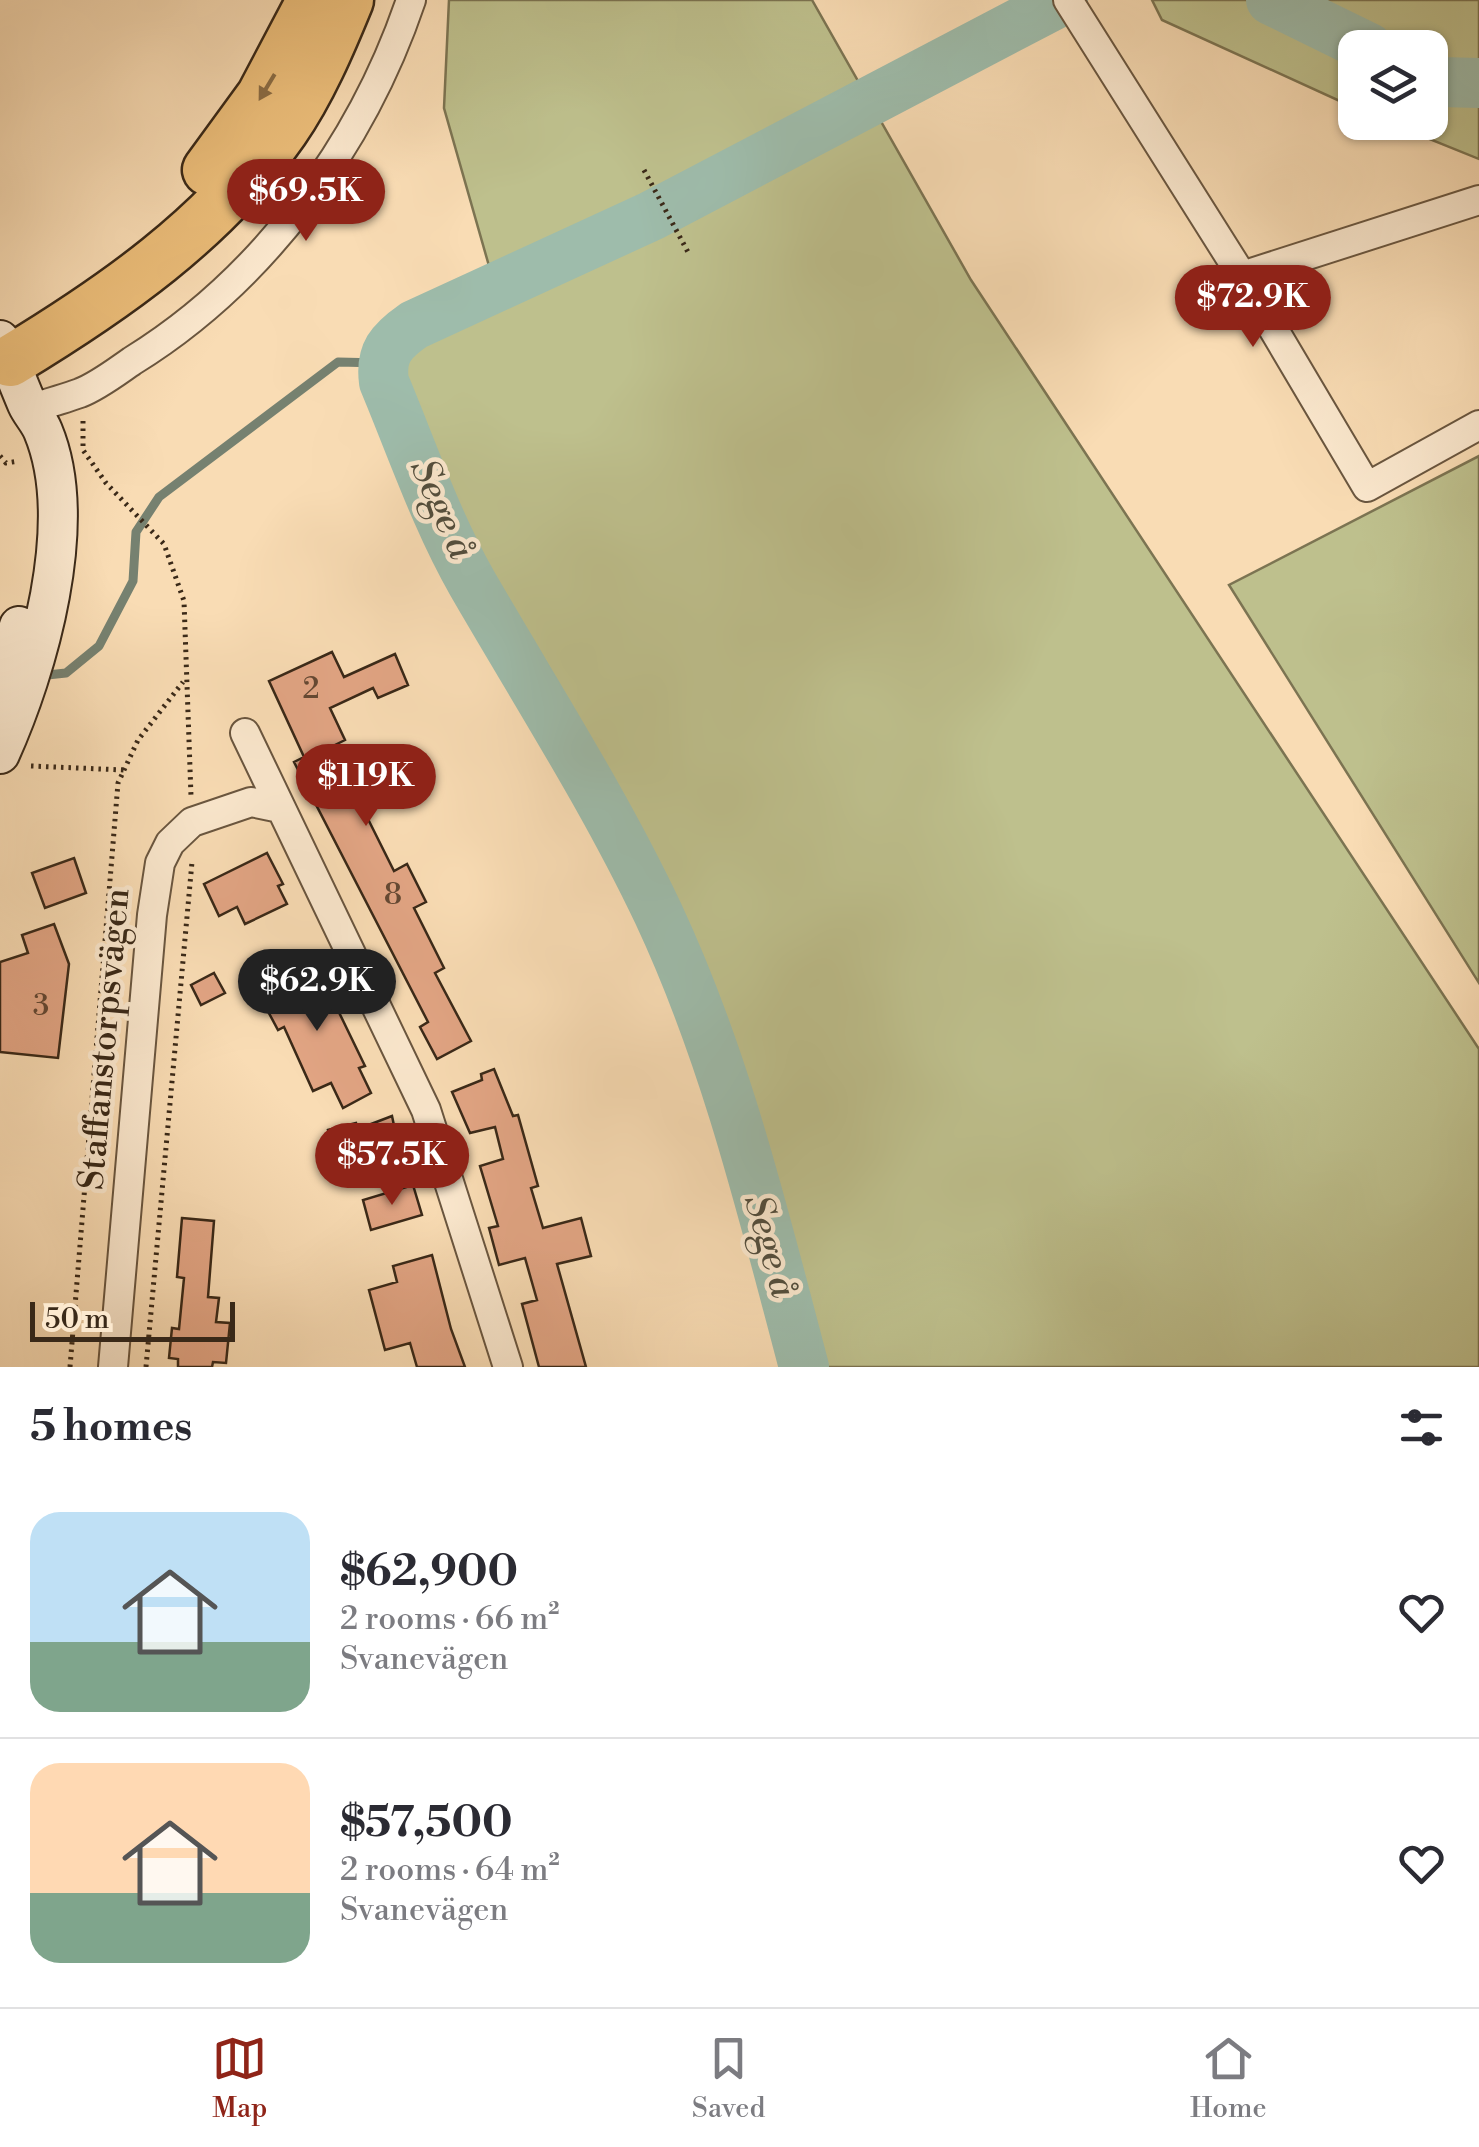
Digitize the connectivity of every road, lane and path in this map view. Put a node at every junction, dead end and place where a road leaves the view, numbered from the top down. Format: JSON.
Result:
{"nodes":[{"id":1,"x":312,"y":0,"type":"edge"},
{"id":2,"x":348,"y":0,"type":"edge"},
{"id":3,"x":412,"y":0,"type":"edge"},
{"id":4,"x":1068,"y":0,"type":"edge"},
{"id":5,"x":644,"y":170,"type":"dead end"},
{"id":6,"x":1479,"y":200,"type":"edge"},
{"id":7,"x":689,"y":254,"type":"dead end"},
{"id":8,"x":1242,"y":276,"type":"junction"},
{"id":9,"x":3,"y":343,"type":"edge"},
{"id":10,"x":29,"y":409,"type":"junction"},
{"id":11,"x":1479,"y":426,"type":"edge"},
{"id":12,"x":83,"y":450,"type":"dead end"},
{"id":13,"x":164,"y":544,"type":"dead end"},
{"id":14,"x":185,"y":679,"type":"dead end"},
{"id":15,"x":17,"y":680,"type":"edge"},
{"id":16,"x":245,"y":733,"type":"dead end"},
{"id":17,"x":12,"y":760,"type":"edge"},
{"id":18,"x":124,"y":770,"type":"junction"},
{"id":19,"x":280,"y":808,"type":"junction"},
{"id":20,"x":70,"y":1367,"type":"edge"},
{"id":21,"x":113,"y":1367,"type":"edge"},
{"id":22,"x":508,"y":1367,"type":"edge"}],
"edges":[{"from":1,"to":9,"type":"highway","one_way":true},
{"from":2,"to":9,"type":"highway"},
{"from":3,"to":10,"type":"street"},
{"from":4,"to":8,"type":"street"},
{"from":5,"to":7,"type":"path"},
{"from":6,"to":8,"type":"street"},
{"from":8,"to":11,"type":"street"},
{"from":9,"to":10,"type":"street"},
{"from":10,"to":15,"type":"street"},
{"from":12,"to":13,"type":"path"},
{"from":14,"to":18,"type":"path"},
{"from":15,"to":17,"type":"street"},
{"from":16,"to":19,"type":"street"},
{"from":17,"to":18,"type":"path"},
{"from":18,"to":20,"type":"path"},
{"from":19,"to":21,"type":"street","name":"Staffanstorpsvägen"},
{"from":19,"to":22,"type":"street"}]}
